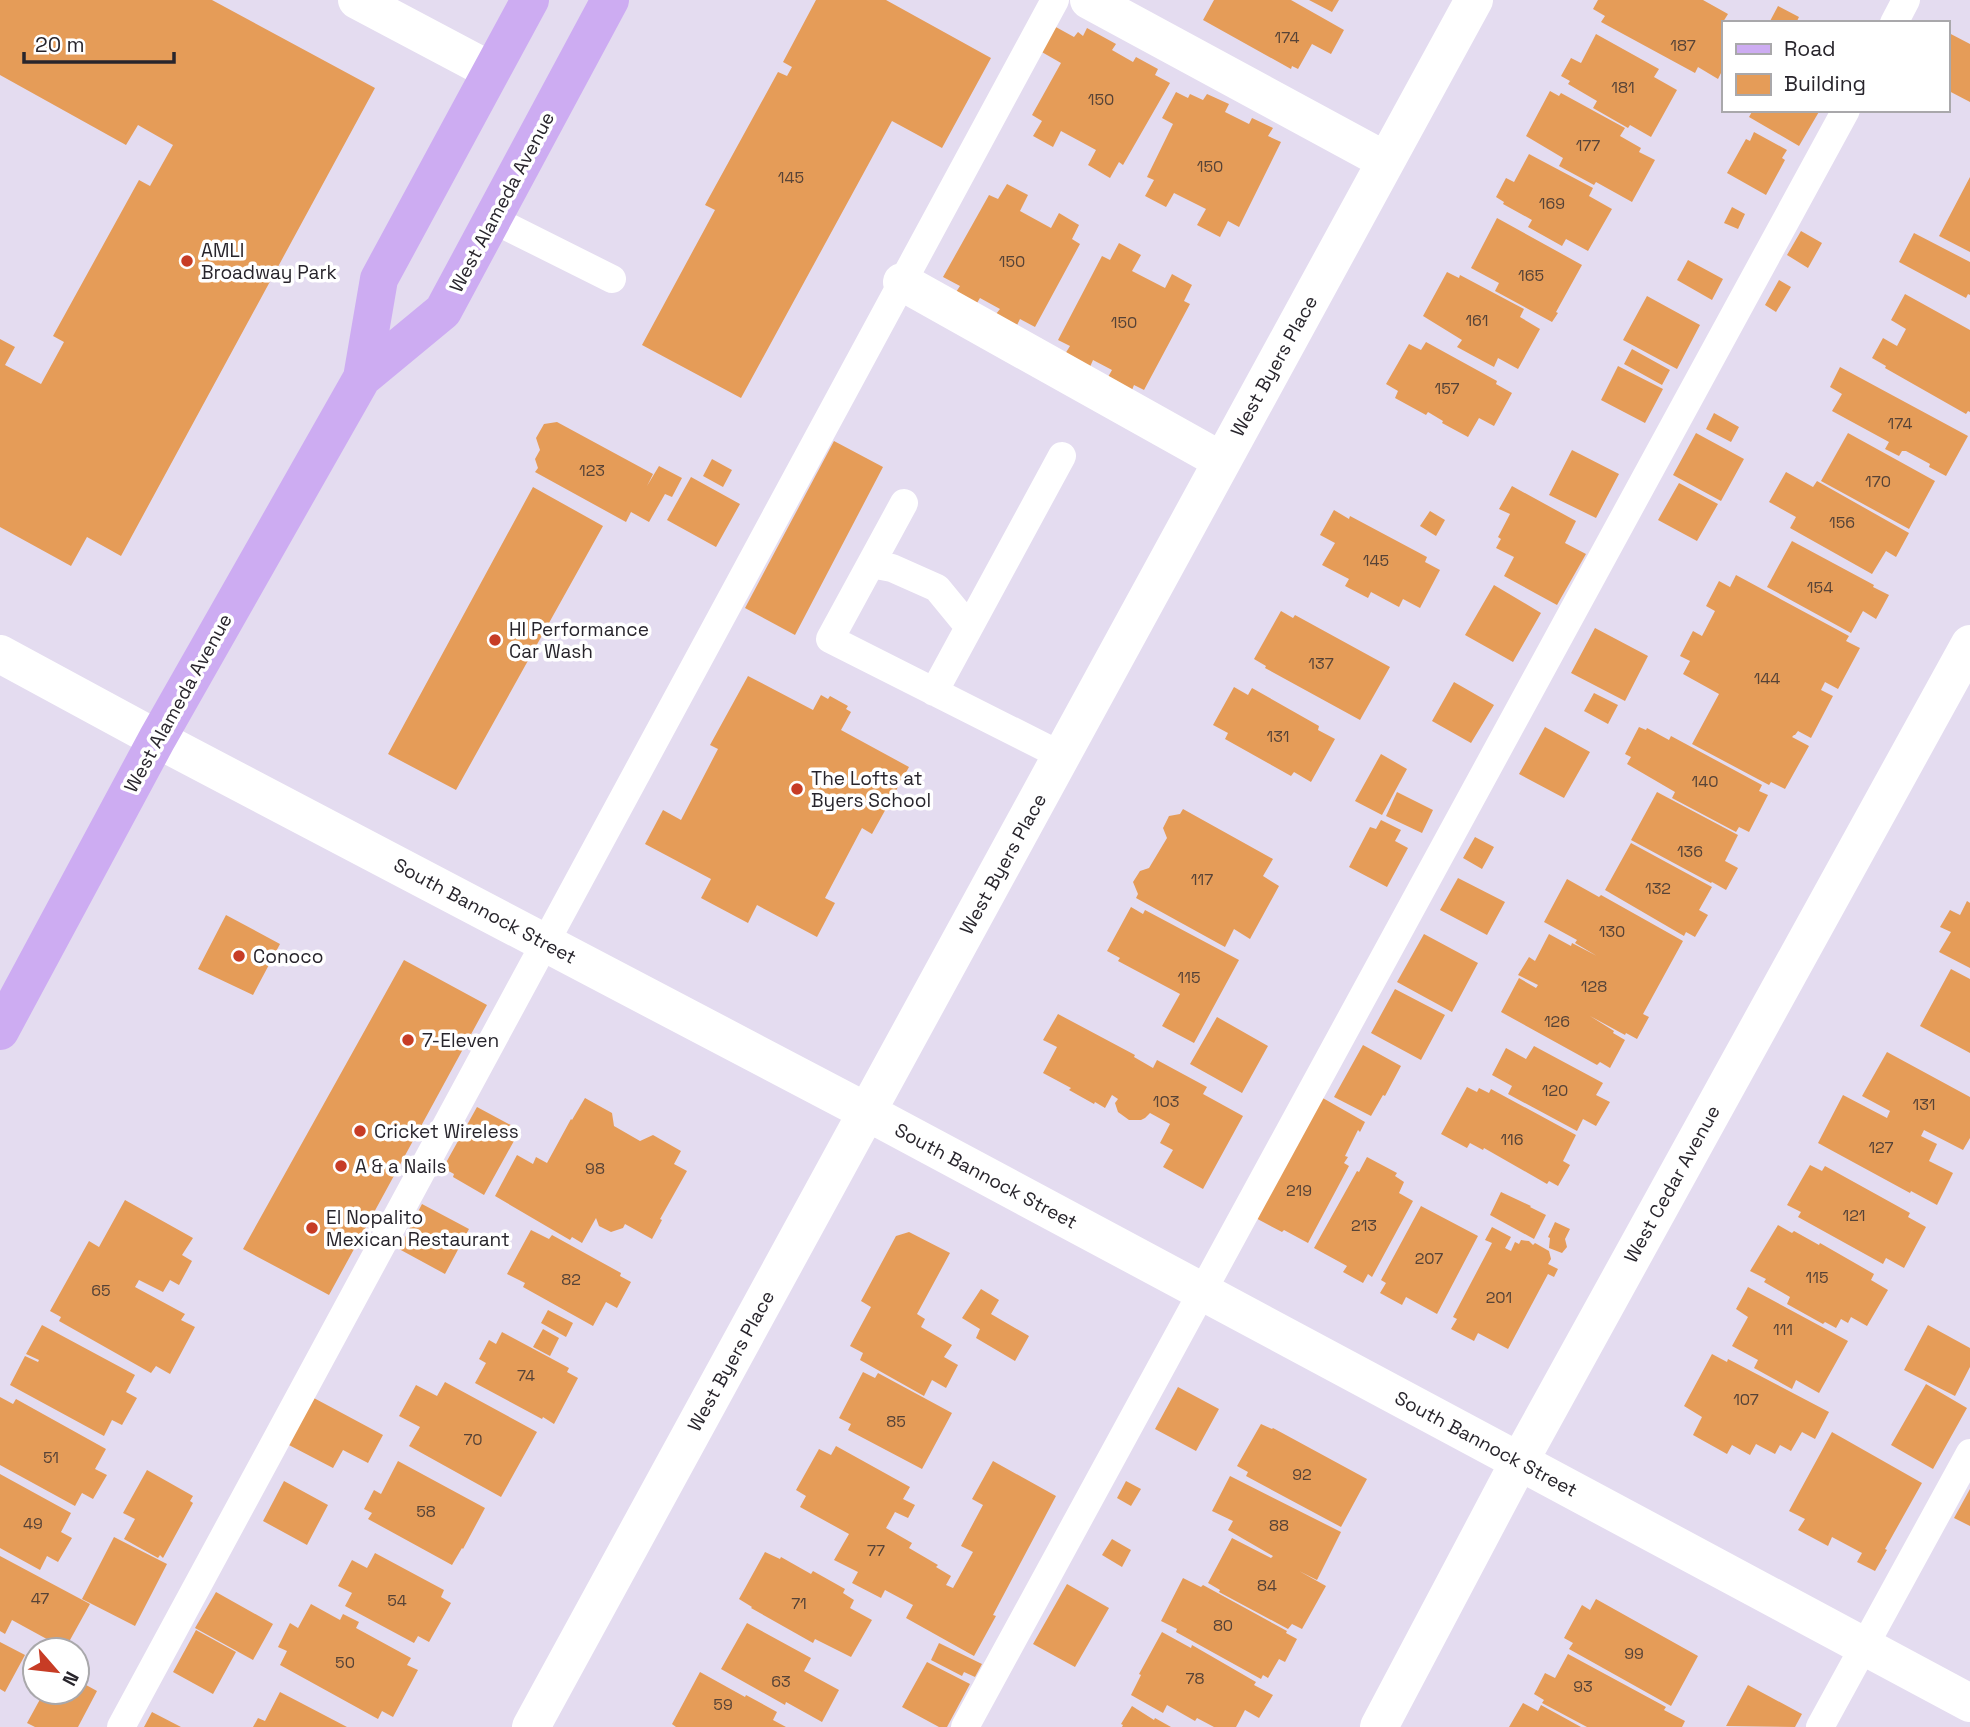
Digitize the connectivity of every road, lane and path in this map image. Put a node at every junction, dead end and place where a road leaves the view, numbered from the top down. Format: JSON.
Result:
{"nodes":[{"id":1,"x":357,"y":0,"type":"edge"},
{"id":2,"x":530,"y":0,"type":"edge"},
{"id":3,"x":610,"y":0,"type":"edge"},
{"id":4,"x":1055,"y":0,"type":"edge"},
{"id":5,"x":1088,"y":0,"type":"edge"},
{"id":6,"x":1474,"y":0,"type":"edge"},
{"id":7,"x":1906,"y":0,"type":"edge"},
{"id":8,"x":1895,"y":21,"type":"edge"},
{"id":9,"x":491,"y":71,"type":"junction"},
{"id":10,"x":1845,"y":112,"type":"edge"},
{"id":11,"x":1385,"y":161,"type":"junction"},
{"id":12,"x":492,"y":219,"type":"junction"},
{"id":13,"x":612,"y":279,"type":"dead end"},
{"id":14,"x":902,"y":282,"type":"junction"},
{"id":15,"x":362,"y":378,"type":"junction"},
{"id":16,"x":1062,"y":456,"type":"dead end"},
{"id":17,"x":1222,"y":461,"type":"junction"},
{"id":18,"x":904,"y":503,"type":"dead end"},
{"id":19,"x":871,"y":564,"type":"junction"},
{"id":20,"x":969,"y":627,"type":"junction"},
{"id":21,"x":1970,"y":644,"type":"edge"},
{"id":22,"x":0,"y":654,"type":"edge"},
{"id":23,"x":934,"y":692,"type":"junction"},
{"id":24,"x":157,"y":739,"type":"junction"},
{"id":25,"x":1062,"y":756,"type":"junction"},
{"id":26,"x":545,"y":943,"type":"junction"},
{"id":27,"x":0,"y":1031,"type":"edge"},
{"id":28,"x":867,"y":1112,"type":"junction"},
{"id":29,"x":1202,"y":1292,"type":"junction"},
{"id":30,"x":1970,"y":1453,"type":"edge"},
{"id":31,"x":1519,"y":1462,"type":"junction"},
{"id":32,"x":1865,"y":1647,"type":"junction"},
{"id":33,"x":1970,"y":1703,"type":"edge"},
{"id":34,"x":121,"y":1727,"type":"edge"},
{"id":35,"x":531,"y":1727,"type":"edge"},
{"id":36,"x":965,"y":1727,"type":"edge"},
{"id":37,"x":1379,"y":1727,"type":"edge"},
{"id":38,"x":1821,"y":1727,"type":"edge"}],
"edges":[{"from":1,"to":9,"type":"street"},
{"from":2,"to":9,"type":"main road","name":"West Alameda Avenue"},
{"from":3,"to":12,"type":"main road","name":"West Alameda Avenue"},
{"from":4,"to":14,"type":"lane"},
{"from":5,"to":11,"type":"street"},
{"from":6,"to":11,"type":"street","name":"West Byers Place"},
{"from":7,"to":8,"type":"lane"},
{"from":9,"to":15,"type":"main road","name":"West Alameda Avenue"},
{"from":10,"to":29,"type":"lane"},
{"from":11,"to":17,"type":"street","name":"West Byers Place"},
{"from":12,"to":13,"type":"lane"},
{"from":12,"to":15,"type":"main road","name":"West Alameda Avenue"},
{"from":14,"to":17,"type":"street"},
{"from":14,"to":26,"type":"lane"},
{"from":15,"to":24,"type":"main road","name":"West Alameda Avenue"},
{"from":16,"to":20,"type":"lane"},
{"from":17,"to":25,"type":"street","name":"West Byers Place"},
{"from":18,"to":19,"type":"lane"},
{"from":19,"to":20,"type":"lane"},
{"from":19,"to":23,"type":"lane"},
{"from":20,"to":23,"type":"lane"},
{"from":21,"to":31,"type":"street","name":"West Cedar Avenue"},
{"from":22,"to":24,"type":"street","name":"South Bannock Street"},
{"from":23,"to":25,"type":"lane"},
{"from":24,"to":26,"type":"street","name":"South Bannock Street"},
{"from":24,"to":27,"type":"main road","name":"West Alameda Avenue"},
{"from":25,"to":28,"type":"street","name":"West Byers Place"},
{"from":26,"to":28,"type":"street","name":"South Bannock Street"},
{"from":26,"to":34,"type":"lane"},
{"from":28,"to":29,"type":"street","name":"South Bannock Street"},
{"from":28,"to":35,"type":"street","name":"West Byers Place"},
{"from":29,"to":31,"type":"street","name":"South Bannock Street"},
{"from":29,"to":36,"type":"lane"},
{"from":30,"to":32,"type":"lane"},
{"from":31,"to":32,"type":"street","name":"South Bannock Street"},
{"from":31,"to":37,"type":"street","name":"West Cedar Avenue"},
{"from":32,"to":33,"type":"street","name":"South Bannock Street"},
{"from":32,"to":38,"type":"lane"}]}
